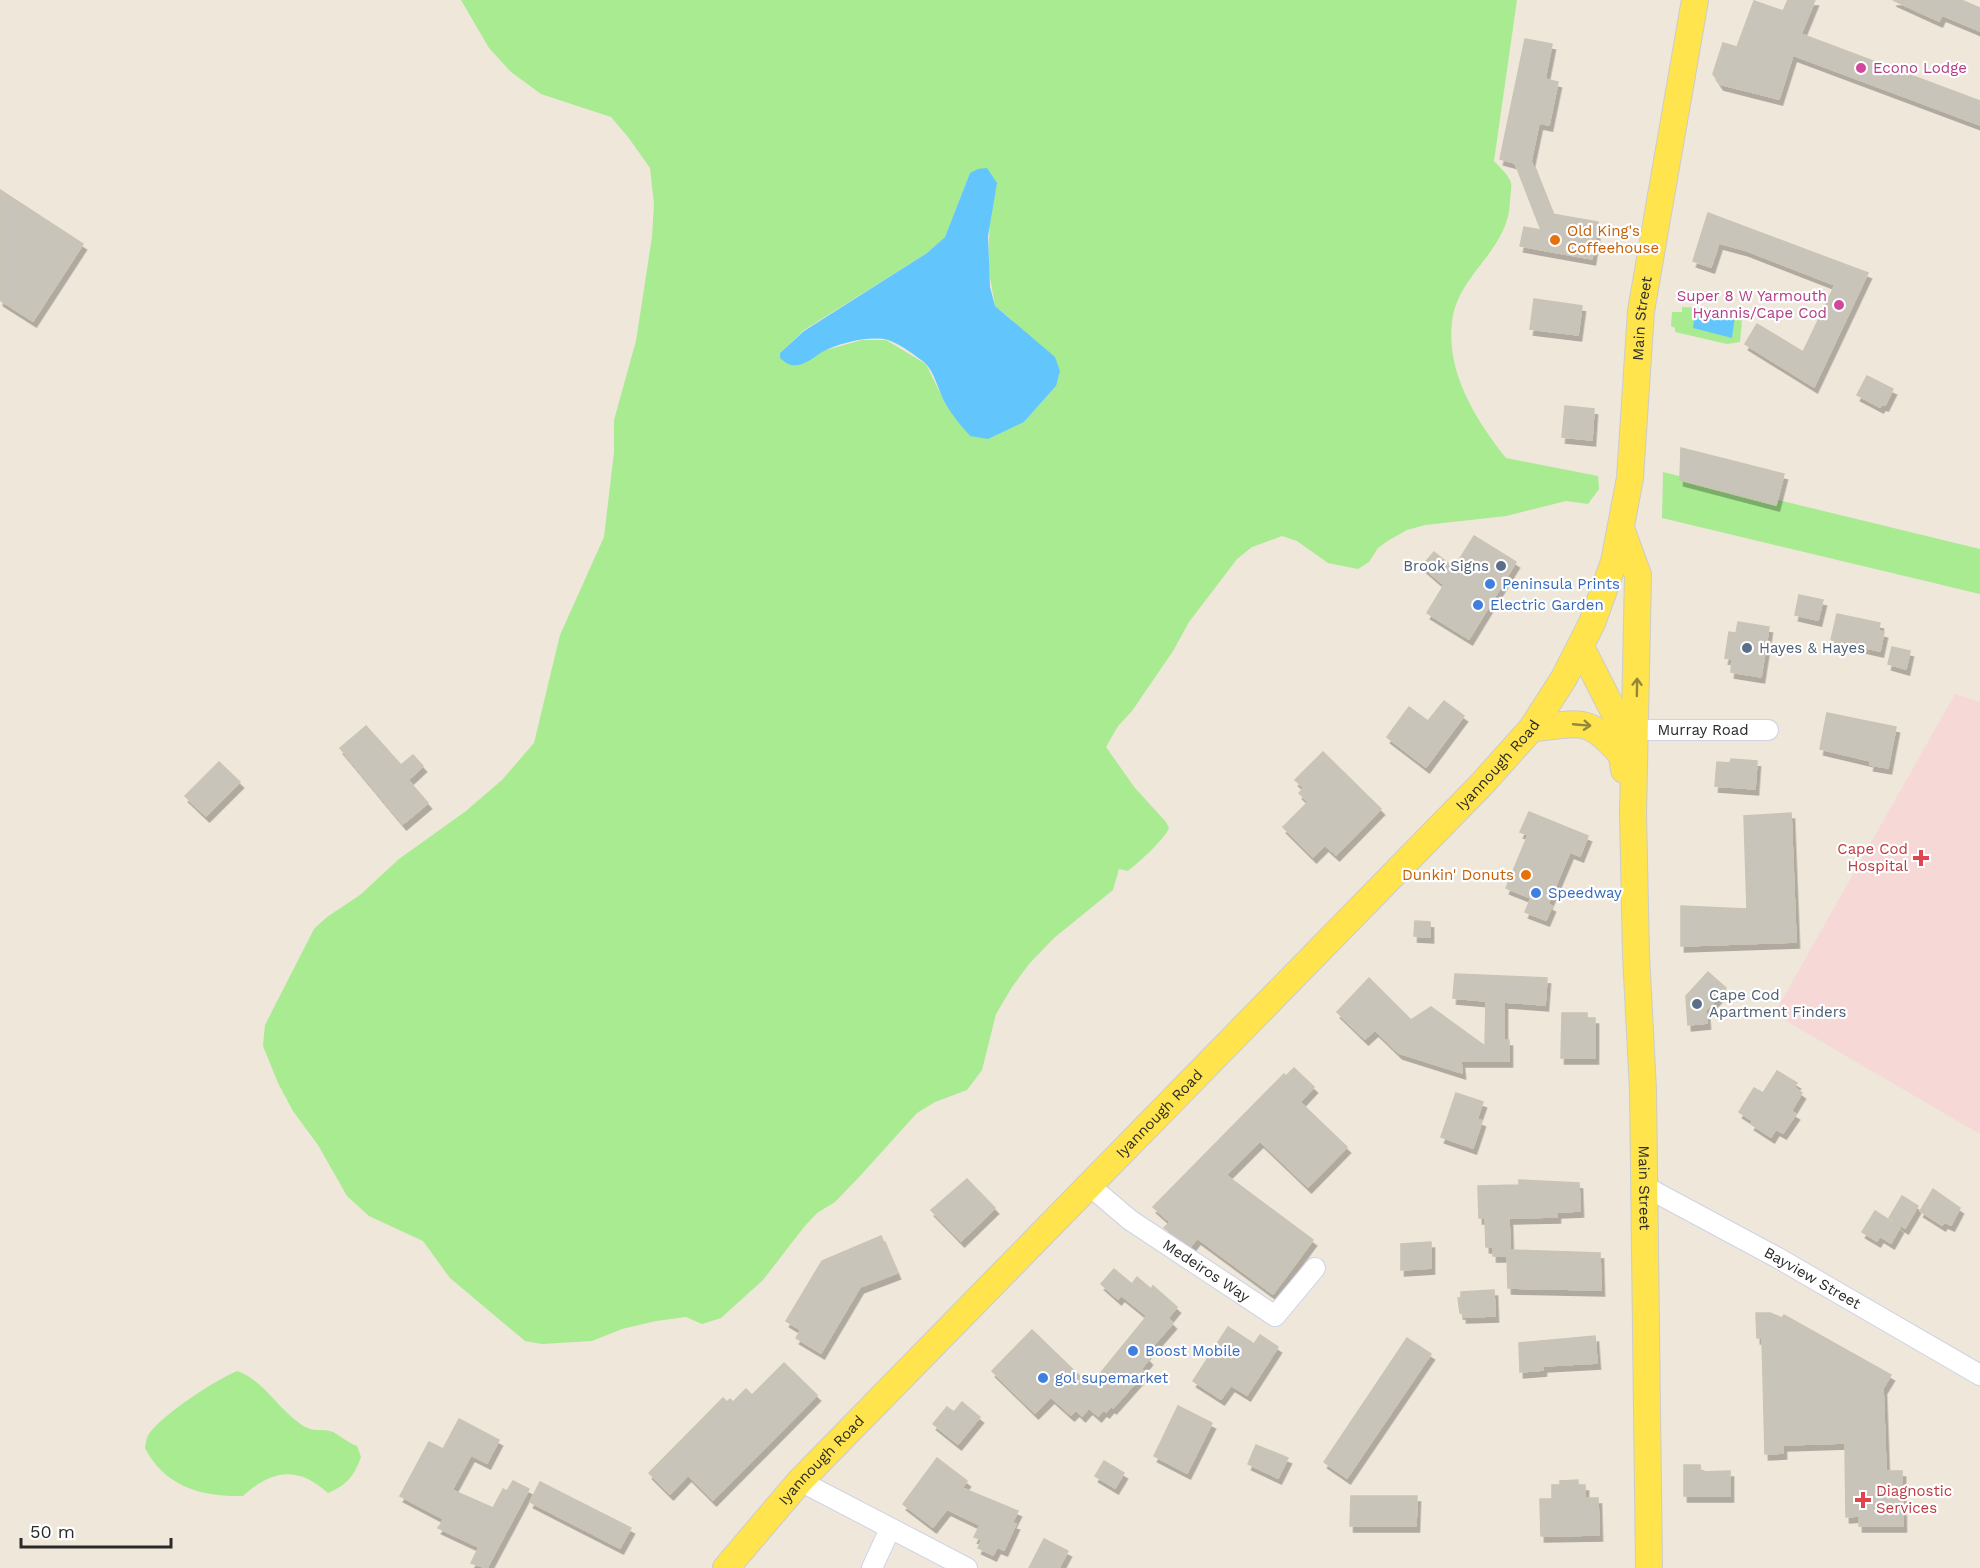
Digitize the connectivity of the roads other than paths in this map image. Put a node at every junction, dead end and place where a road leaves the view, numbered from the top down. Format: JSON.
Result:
{"nodes":[{"id":1,"x":1695,"y":0,"type":"edge"},
{"id":2,"x":1622,"y":531,"type":"junction"},
{"id":3,"x":1581,"y":647,"type":"junction"},
{"id":4,"x":1532,"y":728,"type":"junction"},
{"id":5,"x":1636,"y":730,"type":"junction"},
{"id":6,"x":1768,"y":730,"type":"dead end"},
{"id":7,"x":1620,"y":753,"type":"junction"},
{"id":8,"x":1633,"y":809,"type":"junction"},
{"id":9,"x":1090,"y":1186,"type":"junction"},
{"id":10,"x":1644,"y":1186,"type":"junction"},
{"id":11,"x":1315,"y":1268,"type":"dead end"},
{"id":12,"x":1980,"y":1375,"type":"edge"},
{"id":13,"x":800,"y":1481,"type":"junction"},
{"id":14,"x":890,"y":1529,"type":"junction"},
{"id":15,"x":726,"y":1568,"type":"edge"},
{"id":16,"x":872,"y":1568,"type":"edge"},
{"id":17,"x":966,"y":1568,"type":"edge"},
{"id":18,"x":1649,"y":1568,"type":"edge"}],
"edges":[{"from":1,"to":2,"type":"main road","name":"Main Street"},
{"from":2,"to":3,"type":"main road","name":"Main Street"},
{"from":5,"to":2,"type":"main road","name":"Main Street","one_way":true},
{"from":3,"to":4,"type":"main road","name":"Iyannough Road"},
{"from":3,"to":7,"type":"main road","name":"Main Street"},
{"from":4,"to":7,"type":"main road","one_way":true},
{"from":4,"to":9,"type":"main road","name":"Iyannough Road"},
{"from":5,"to":6,"type":"street","name":"Murray Road"},
{"from":5,"to":8,"type":"main road","name":"Main Street"},
{"from":7,"to":8,"type":"main road","name":"Main Street"},
{"from":8,"to":10,"type":"main road","name":"Main Street"},
{"from":9,"to":11,"type":"street","name":"Medeiros Way"},
{"from":9,"to":13,"type":"main road","name":"Iyannough Road"},
{"from":10,"to":12,"type":"street","name":"Bayview Street"},
{"from":10,"to":18,"type":"main road","name":"Main Street"},
{"from":13,"to":14,"type":"street"},
{"from":13,"to":15,"type":"main road","name":"Iyannough Road"},
{"from":14,"to":16,"type":"street"},
{"from":14,"to":17,"type":"street"}]}
